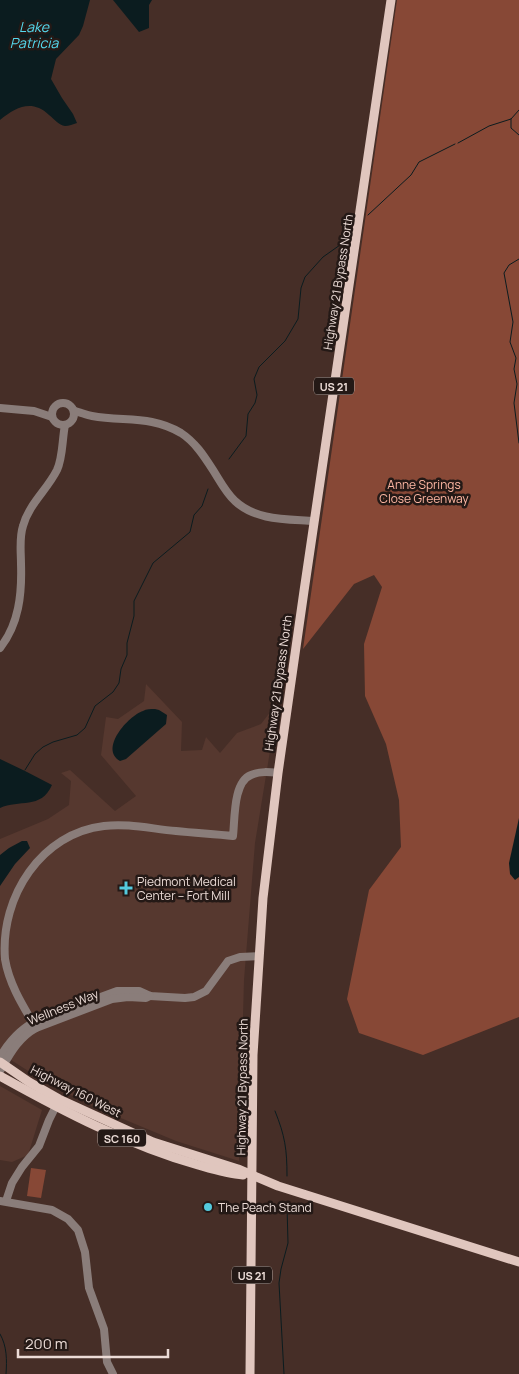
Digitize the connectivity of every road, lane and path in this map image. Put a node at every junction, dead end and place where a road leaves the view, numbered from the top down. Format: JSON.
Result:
{"nodes":[{"id":1,"x":391,"y":0,"type":"edge"},
{"id":2,"x":0,"y":408,"type":"edge"},
{"id":3,"x":52,"y":413,"type":"junction"},
{"id":4,"x":74,"y":414,"type":"junction"},
{"id":5,"x":63,"y":425,"type":"junction"},
{"id":6,"x":314,"y":521,"type":"junction"},
{"id":7,"x":0,"y":648,"type":"edge"},
{"id":8,"x":278,"y":773,"type":"junction"},
{"id":9,"x":259,"y":956,"type":"junction"},
{"id":10,"x":34,"y":1025,"type":"junction"},
{"id":11,"x":1,"y":1067,"type":"edge"},
{"id":12,"x":57,"y":1103,"type":"junction"},
{"id":13,"x":253,"y":1176,"type":"junction"},
{"id":14,"x":3,"y":1201,"type":"edge"},
{"id":15,"x":519,"y":1262,"type":"edge"},
{"id":16,"x":113,"y":1374,"type":"edge"},
{"id":17,"x":250,"y":1374,"type":"edge"}],
"edges":[{"from":1,"to":6,"type":"main road","name":"Highway 21 Bypass North","number":"US 21"},
{"from":2,"to":3,"type":"street"},
{"from":3,"to":4,"type":"street"},
{"from":3,"to":5,"type":"street"},
{"from":4,"to":5,"type":"street"},
{"from":4,"to":6,"type":"street"},
{"from":5,"to":7,"type":"street"},
{"from":6,"to":8,"type":"main road","name":"Highway 21 Bypass North","number":"US 21"},
{"from":8,"to":9,"type":"main road","name":"Highway 21 Bypass North","number":"US 21"},
{"from":8,"to":10,"type":"street"},
{"from":9,"to":10,"type":"street","name":"Wellness Way"},
{"from":9,"to":13,"type":"main road","name":"Highway 21 Bypass North","number":"US 21"},
{"from":10,"to":11,"type":"street","name":"Wellness Way"},
{"from":11,"to":12,"type":"main road","name":"Highway 160 West","number":"SC 160"},
{"from":12,"to":13,"type":"main road","name":"Highway 160 West","number":"SC 160"},
{"from":12,"to":14,"type":"street"},
{"from":13,"to":15,"type":"main road","number":"SC 160"},
{"from":13,"to":17,"type":"main road","name":"Highway 21 Bypass North","number":"US 21"},
{"from":14,"to":16,"type":"street"}]}
